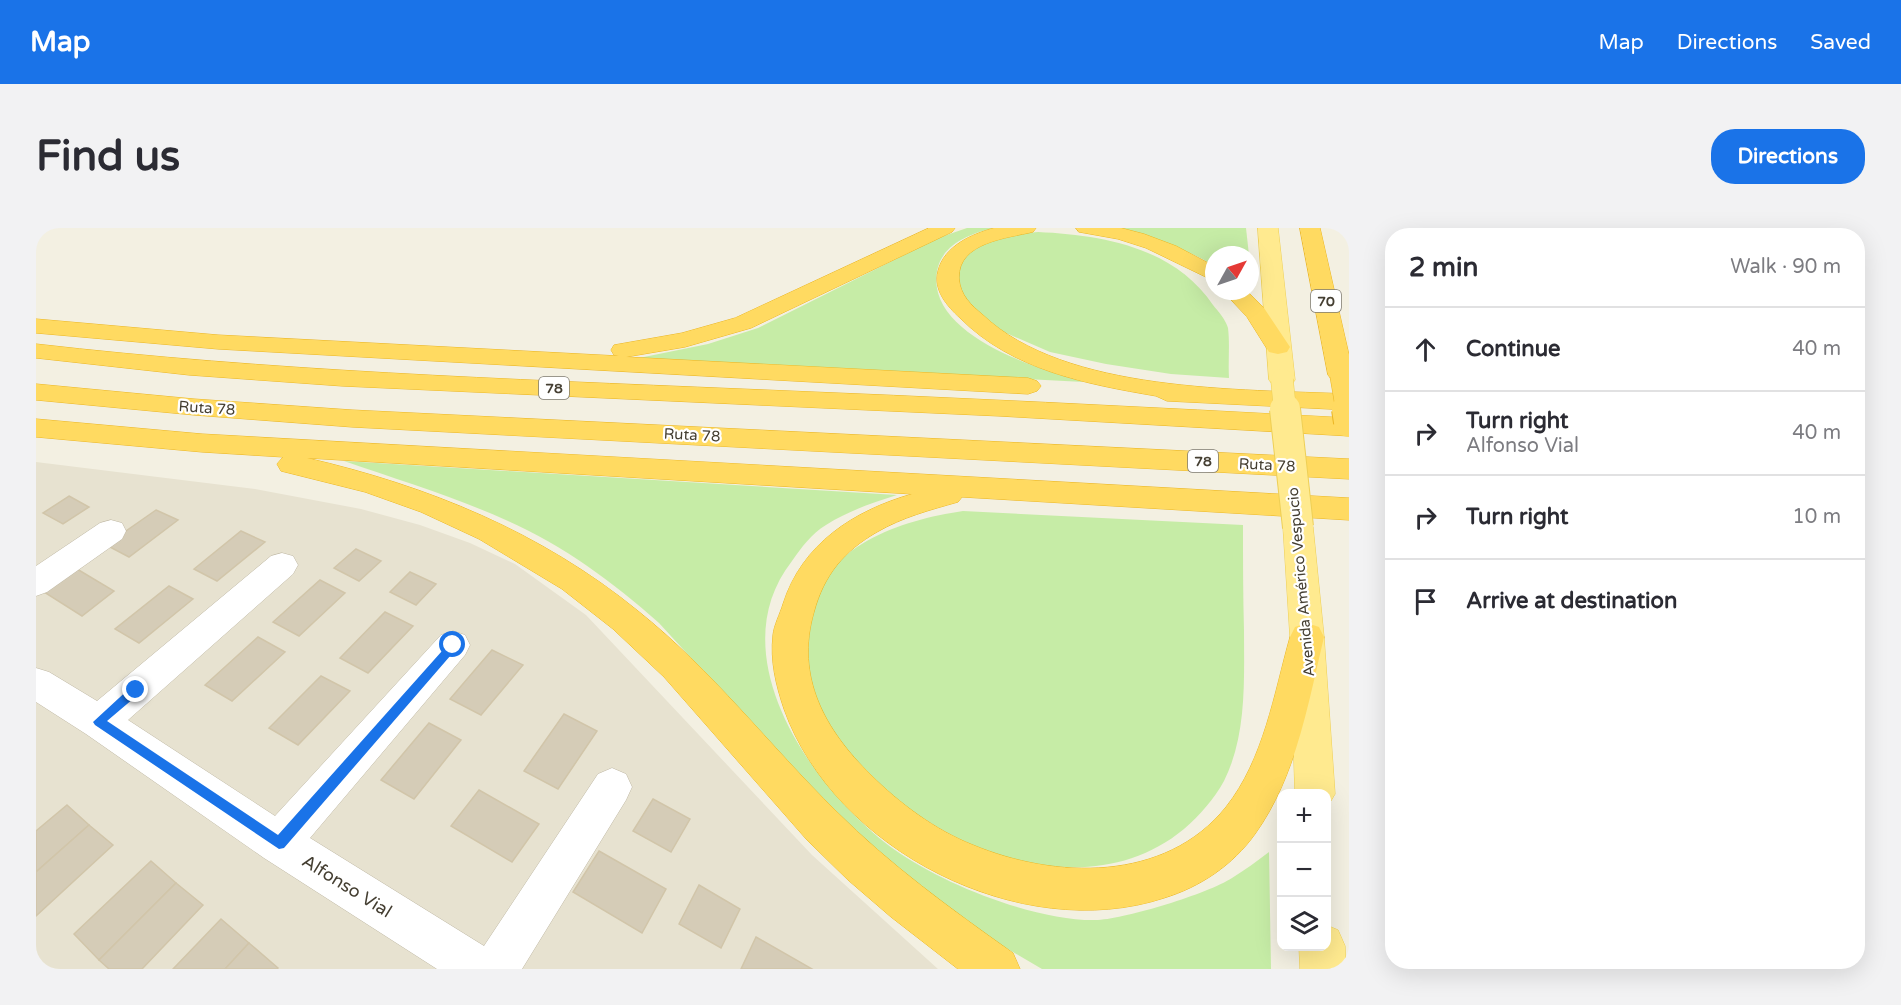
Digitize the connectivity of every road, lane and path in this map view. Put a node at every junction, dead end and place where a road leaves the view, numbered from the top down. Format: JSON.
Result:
{"nodes":[{"id":1,"x":945,"y":228,"type":"edge"},
{"id":2,"x":1026,"y":228,"type":"edge"},
{"id":3,"x":1086,"y":228,"type":"edge"},
{"id":4,"x":1268,"y":228,"type":"edge"},
{"id":5,"x":1310,"y":228,"type":"edge"},
{"id":6,"x":1205,"y":269,"type":"edge"},
{"id":7,"x":1243,"y":300,"type":"edge"},
{"id":8,"x":36,"y":326,"type":"edge"},
{"id":9,"x":1278,"y":347,"type":"junction"},
{"id":10,"x":36,"y":351,"type":"edge"},
{"id":11,"x":510,"y":358,"type":"junction"},
{"id":12,"x":36,"y":392,"type":"edge"},
{"id":13,"x":1194,"y":395,"type":"junction"},
{"id":14,"x":1349,"y":402,"type":"edge"},
{"id":15,"x":1349,"y":424,"type":"edge"},
{"id":16,"x":36,"y":428,"type":"edge"},
{"id":17,"x":202,"y":444,"type":"junction"},
{"id":18,"x":1349,"y":469,"type":"edge"},
{"id":19,"x":992,"y":489,"type":"junction"},
{"id":20,"x":1349,"y":509,"type":"edge"},
{"id":21,"x":111,"y":531,"type":"dead end"},
{"id":22,"x":282,"y":566,"type":"dead end"},
{"id":23,"x":36,"y":583,"type":"edge"},
{"id":24,"x":1307,"y":637,"type":"junction"},
{"id":25,"x":453,"y":645,"type":"dead end"},
{"id":26,"x":39,"y":688,"type":"edge"},
{"id":27,"x":99,"y":722,"type":"junction"},
{"id":28,"x":612,"y":787,"type":"dead end"},
{"id":29,"x":1314,"y":789,"type":"edge"},
{"id":30,"x":279,"y":843,"type":"junction"},
{"id":31,"x":1322,"y":951,"type":"edge"},
{"id":32,"x":479,"y":969,"type":"edge"},
{"id":33,"x":496,"y":969,"type":"edge"},
{"id":34,"x":997,"y":969,"type":"edge"},
{"id":35,"x":1323,"y":969,"type":"edge"}],
"edges":[{"from":1,"to":11,"type":"highway"},
{"from":2,"to":13,"type":"highway"},
{"from":3,"to":6,"type":"highway"},
{"from":4,"to":9,"type":"main road","name":"Avenida Américo Vespucio"},
{"from":5,"to":15,"type":"highway","number":"70","bridge":true},
{"from":7,"to":9,"type":"highway"},
{"from":8,"to":11,"type":"highway"},
{"from":9,"to":24,"type":"main road","name":"Avenida Américo Vespucio","bridge":true},
{"from":10,"to":15,"type":"highway","number":"78"},
{"from":11,"to":13,"type":"highway"},
{"from":12,"to":18,"type":"highway","name":"Ruta 78","number":"78"},
{"from":13,"to":14,"type":"highway"},
{"from":16,"to":17,"type":"highway"},
{"from":17,"to":19,"type":"highway"},
{"from":17,"to":34,"type":"highway"},
{"from":19,"to":20,"type":"highway"},
{"from":19,"to":24,"type":"highway"},
{"from":21,"to":23,"type":"street"},
{"from":22,"to":27,"type":"street"},
{"from":24,"to":29,"type":"main road","name":"Avenida Américo Vespucio"},
{"from":25,"to":30,"type":"street"},
{"from":26,"to":27,"type":"street","name":"Alfonso Vial"},
{"from":27,"to":30,"type":"street","name":"Alfonso Vial"},
{"from":28,"to":33,"type":"street"},
{"from":30,"to":32,"type":"street","name":"Alfonso Vial"},
{"from":31,"to":35,"type":"main road"}]}
